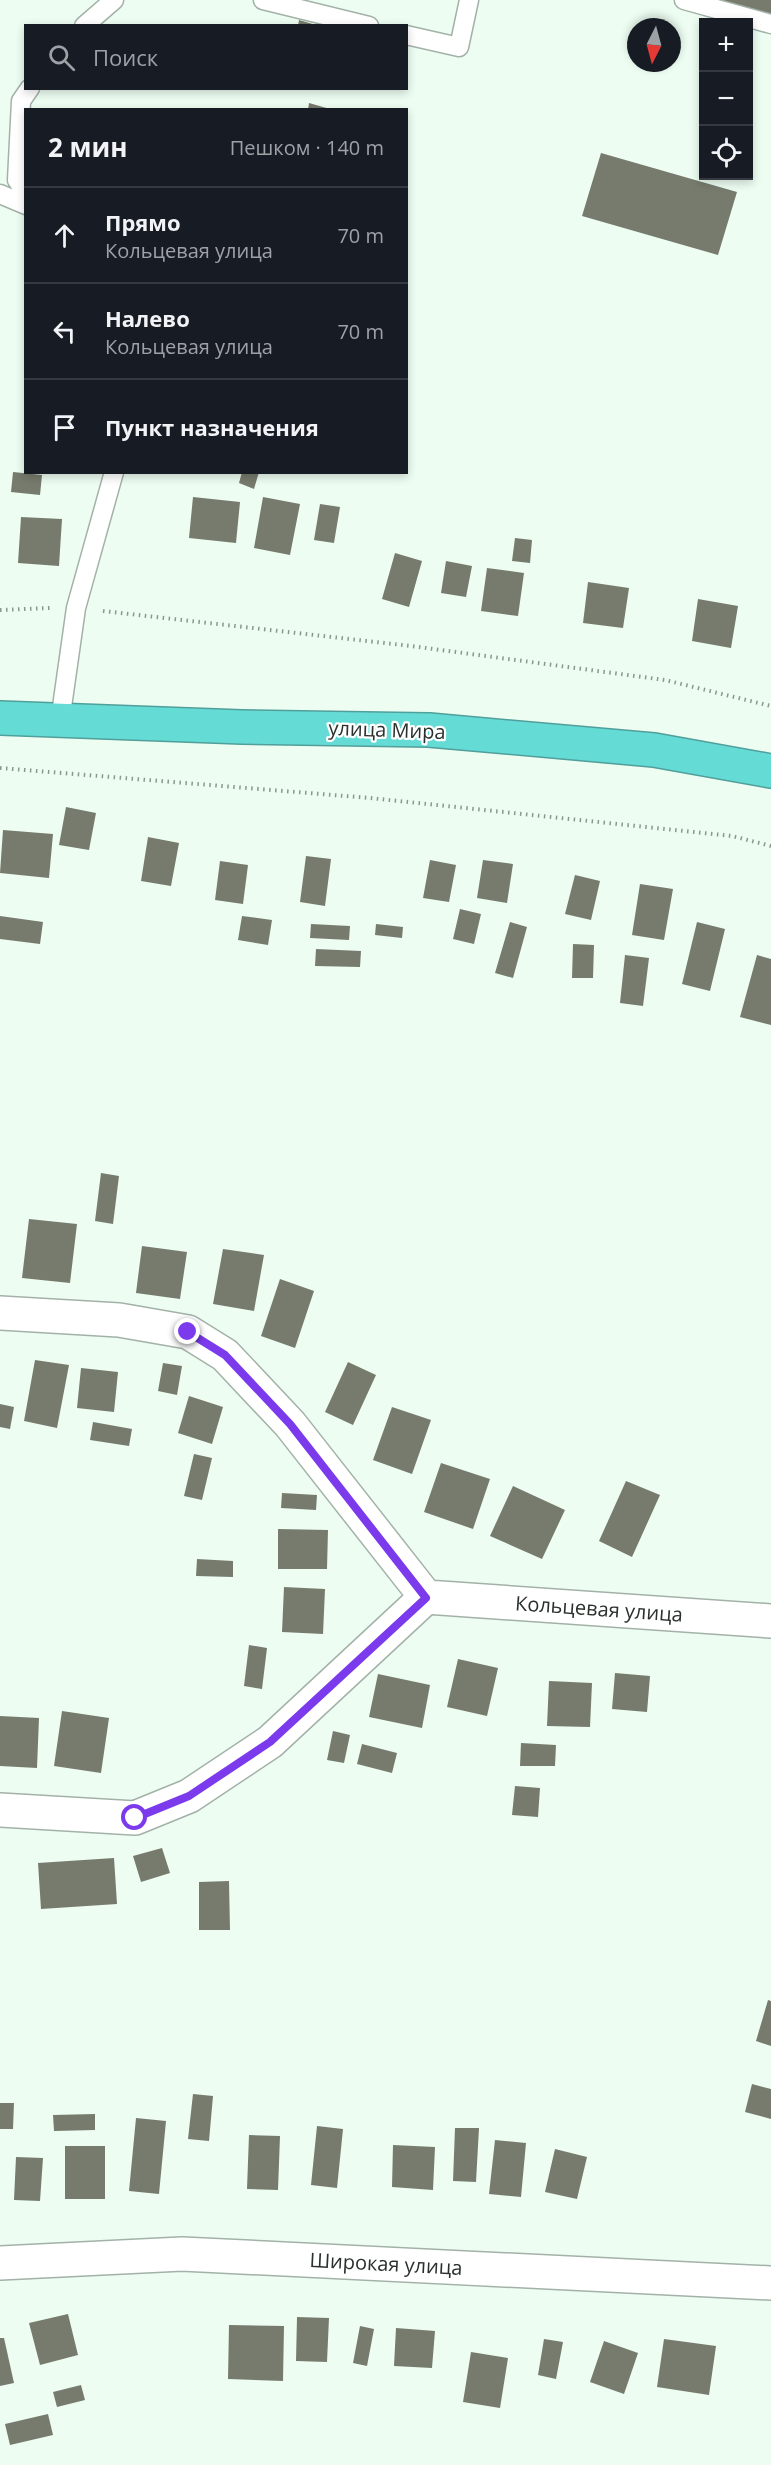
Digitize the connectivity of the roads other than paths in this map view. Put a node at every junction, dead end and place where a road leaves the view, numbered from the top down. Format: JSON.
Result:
{"nodes":[{"id":1,"x":114,"y":0,"type":"edge"},
{"id":2,"x":469,"y":0,"type":"edge"},
{"id":3,"x":684,"y":0,"type":"edge"},
{"id":4,"x":275,"y":1,"type":"edge"},
{"id":5,"x":86,"y":24,"type":"edge"},
{"id":6,"x":361,"y":24,"type":"edge"},
{"id":7,"x":771,"y":24,"type":"edge"},
{"id":8,"x":408,"y":35,"type":"edge"},
{"id":9,"x":29,"y":90,"type":"edge"},
{"id":10,"x":24,"y":191,"type":"edge"},
{"id":11,"x":0,"y":194,"type":"edge"},
{"id":12,"x":24,"y":204,"type":"edge"},
{"id":13,"x":113,"y":474,"type":"edge"},
{"id":14,"x":0,"y":718,"type":"edge"},
{"id":15,"x":60,"y":722,"type":"junction"},
{"id":16,"x":771,"y":771,"type":"edge"},
{"id":17,"x":0,"y":1313,"type":"edge"},
{"id":18,"x":426,"y":1598,"type":"junction"},
{"id":19,"x":771,"y":1621,"type":"edge"},
{"id":20,"x":0,"y":1810,"type":"edge"},
{"id":21,"x":0,"y":2263,"type":"edge"},
{"id":22,"x":771,"y":2283,"type":"edge"}],
"edges":[{"from":1,"to":5,"type":"lane"},
{"from":2,"to":8,"type":"lane"},
{"from":3,"to":7,"type":"lane"},
{"from":4,"to":6,"type":"lane"},
{"from":9,"to":10,"type":"lane"},
{"from":11,"to":12,"type":"lane"},
{"from":13,"to":15,"type":"lane"},
{"from":14,"to":15,"type":"highway","name":"улица Мира"},
{"from":15,"to":16,"type":"highway","name":"улица Мира"},
{"from":17,"to":18,"type":"street"},
{"from":18,"to":19,"type":"street","name":"Кольцевая улица"},
{"from":18,"to":20,"type":"street"},
{"from":21,"to":22,"type":"street","name":"Широкая улица"}]}
